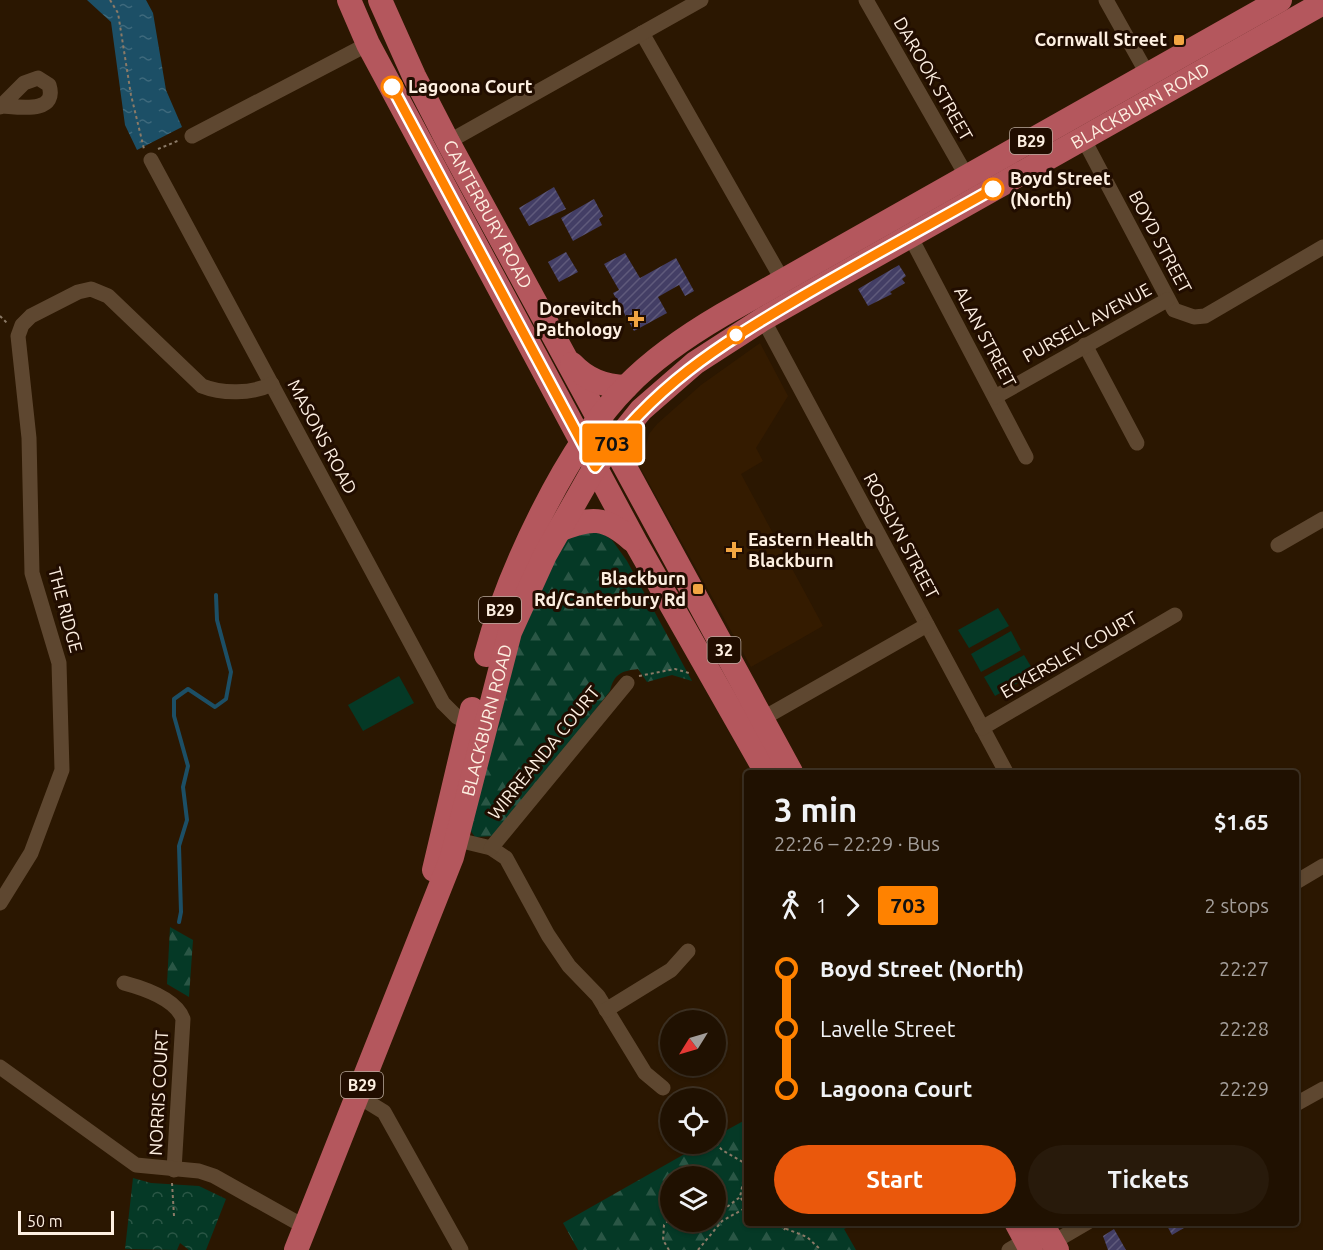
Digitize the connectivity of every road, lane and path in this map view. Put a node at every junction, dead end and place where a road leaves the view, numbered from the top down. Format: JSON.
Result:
{"nodes":[{"id":1,"x":110,"y":0,"type":"edge"},
{"id":2,"x":349,"y":0,"type":"edge"},
{"id":3,"x":380,"y":0,"type":"edge"},
{"id":4,"x":702,"y":0,"type":"edge"},
{"id":5,"x":866,"y":0,"type":"edge"},
{"id":6,"x":1106,"y":0,"type":"edge"},
{"id":7,"x":1280,"y":0,"type":"edge"},
{"id":8,"x":1323,"y":3,"type":"edge"},
{"id":9,"x":642,"y":33,"type":"junction"},
{"id":10,"x":368,"y":44,"type":"junction"},
{"id":11,"x":1148,"y":75,"type":"junction"},
{"id":12,"x":192,"y":136,"type":"joint"},
{"id":13,"x":1083,"y":138,"type":"junction"},
{"id":14,"x":448,"y":142,"type":"junction"},
{"id":15,"x":151,"y":160,"type":"junction"},
{"id":16,"x":973,"y":187,"type":"junction"},
{"id":17,"x":909,"y":236,"type":"junction"},
{"id":18,"x":1323,"y":247,"type":"edge"},
{"id":19,"x":783,"y":281,"type":"junction"},
{"id":20,"x":1167,"y":300,"type":"junction"},
{"id":21,"x":763,"y":319,"type":"junction"},
{"id":22,"x":1085,"y":345,"type":"junction"},
{"id":23,"x":563,"y":353,"type":"junction"},
{"id":24,"x":272,"y":384,"type":"junction"},
{"id":25,"x":626,"y":387,"type":"junction"},
{"id":26,"x":658,"y":394,"type":"junction"},
{"id":27,"x":994,"y":397,"type":"junction"},
{"id":28,"x":599,"y":419,"type":"junction"},
{"id":29,"x":581,"y":442,"type":"junction"},
{"id":30,"x":1137,"y":442,"type":"dead end"},
{"id":31,"x":612,"y":443,"type":"junction"},
{"id":32,"x":1026,"y":457,"type":"dead end"},
{"id":33,"x":595,"y":467,"type":"junction"},
{"id":34,"x":633,"y":486,"type":"junction"},
{"id":35,"x":1323,"y":519,"type":"edge"},
{"id":36,"x":559,"y":530,"type":"junction"},
{"id":37,"x":636,"y":543,"type":"junction"},
{"id":38,"x":1278,"y":545,"type":"dead end"},
{"id":39,"x":1175,"y":615,"type":"dead end"},
{"id":40,"x":927,"y":625,"type":"junction"},
{"id":41,"x":698,"y":676,"type":"dead end"},
{"id":42,"x":627,"y":683,"type":"joint"},
{"id":43,"x":762,"y":719,"type":"junction"},
{"id":44,"x":476,"y":725,"type":"junction"},
{"id":45,"x":982,"y":728,"type":"junction"},
{"id":46,"x":765,"y":770,"type":"edge"},
{"id":47,"x":790,"y":770,"type":"edge"},
{"id":48,"x":1005,"y":770,"type":"edge"},
{"id":49,"x":474,"y":773,"type":"junction"},
{"id":50,"x":449,"y":803,"type":"junction"},
{"id":51,"x":449,"y":838,"type":"junction"},
{"id":52,"x":491,"y":848,"type":"junction"},
{"id":53,"x":1323,"y":866,"type":"edge"},
{"id":54,"x":1299,"y":880,"type":"edge"},
{"id":55,"x":0,"y":903,"type":"edge"},
{"id":56,"x":688,"y":951,"type":"dead end"},
{"id":57,"x":124,"y":984,"type":"dead end"},
{"id":58,"x":606,"y":1010,"type":"junction"},
{"id":59,"x":0,"y":1067,"type":"edge"},
{"id":60,"x":663,"y":1088,"type":"dead end"},
{"id":61,"x":1323,"y":1089,"type":"edge"},
{"id":62,"x":358,"y":1096,"type":"junction"},
{"id":63,"x":1299,"y":1102,"type":"edge"},
{"id":64,"x":726,"y":1152,"type":"edge"},
{"id":65,"x":744,"y":1161,"type":"edge"},
{"id":66,"x":173,"y":1176,"type":"junction"},
{"id":67,"x":744,"y":1178,"type":"edge"},
{"id":68,"x":740,"y":1197,"type":"junction"},
{"id":69,"x":744,"y":1203,"type":"edge"},
{"id":70,"x":726,"y":1207,"type":"edge"},
{"id":71,"x":744,"y":1209,"type":"edge"},
{"id":72,"x":174,"y":1216,"type":"dead end"},
{"id":73,"x":776,"y":1226,"type":"edge"},
{"id":74,"x":786,"y":1226,"type":"edge"},
{"id":75,"x":1075,"y":1226,"type":"edge"},
{"id":76,"x":305,"y":1227,"type":"junction"},
{"id":77,"x":784,"y":1230,"type":"junction"},
{"id":78,"x":664,"y":1232,"type":"edge"},
{"id":79,"x":1035,"y":1238,"type":"edge"},
{"id":80,"x":296,"y":1250,"type":"edge"},
{"id":81,"x":461,"y":1250,"type":"edge"},
{"id":82,"x":669,"y":1250,"type":"edge"},
{"id":83,"x":698,"y":1250,"type":"edge"},
{"id":84,"x":821,"y":1250,"type":"edge"}],
"edges":[{"from":1,"to":15,"type":"path"},
{"from":2,"to":10,"type":"main road","name":"CANTERBURY ROAD","number":"32"},
{"from":3,"to":14,"type":"main road","name":"CANTERBURY ROAD","number":"32"},
{"from":4,"to":9,"type":"street"},
{"from":5,"to":16,"type":"street","name":"DAROOK STREET"},
{"from":6,"to":11,"type":"street"},
{"from":7,"to":11,"type":"main road","name":"BLACKBURN ROAD","number":"B29"},
{"from":8,"to":13,"type":"main road","name":"BLACKBURN ROAD","number":"B29"},
{"from":9,"to":14,"type":"street"},
{"from":9,"to":19,"type":"street"},
{"from":10,"to":12,"type":"street"},
{"from":10,"to":29,"type":"main road","name":"CANTERBURY ROAD","number":"32"},
{"from":11,"to":16,"type":"main road","name":"BLACKBURN ROAD","number":"B29"},
{"from":12,"to":15,"type":"path"},
{"from":13,"to":16,"type":"main road","name":"BLACKBURN ROAD","number":"B29"},
{"from":13,"to":20,"type":"street","name":"BOYD STREET"},
{"from":14,"to":23,"type":"main road","name":"CANTERBURY ROAD","number":"32"},
{"from":15,"to":24,"type":"street","name":"MASONS ROAD"},
{"from":16,"to":17,"type":"main road","name":"BLACKBURN ROAD","number":"B29"},
{"from":16,"to":19,"type":"main road","name":"BLACKBURN ROAD","number":"B29"},
{"from":17,"to":21,"type":"main road","name":"BLACKBURN ROAD","number":"B29"},
{"from":17,"to":27,"type":"street","name":"ALAN STREET"},
{"from":18,"to":20,"type":"street","name":"BOYD STREET"},
{"from":19,"to":25,"type":"main road","name":"BLACKBURN ROAD","number":"B29"},
{"from":20,"to":22,"type":"street","name":"PURSELL AVENUE"},
{"from":21,"to":26,"type":"main road","name":"BLACKBURN ROAD","number":"B29"},
{"from":21,"to":40,"type":"street","name":"ROSSLYN STREET"},
{"from":22,"to":27,"type":"street","name":"PURSELL AVENUE"},
{"from":22,"to":30,"type":"street"},
{"from":23,"to":25,"type":"main road"},
{"from":23,"to":28,"type":"main road","name":"CANTERBURY ROAD","number":"32"},
{"from":24,"to":44,"type":"street","name":"MASONS ROAD"},
{"from":24,"to":55,"type":"street","name":"THE RIDGE"},
{"from":25,"to":28,"type":"main road","name":"BLACKBURN ROAD","number":"B29"},
{"from":26,"to":31,"type":"main road","name":"BLACKBURN ROAD","number":"B29"},
{"from":26,"to":34,"type":"main road"},
{"from":27,"to":32,"type":"street","name":"ALAN STREET"},
{"from":28,"to":29,"type":"main road","name":"BLACKBURN ROAD","number":"B29"},
{"from":28,"to":31,"type":"main road","name":"CANTERBURY ROAD","number":"32"},
{"from":29,"to":33,"type":"main road","name":"CANTERBURY ROAD","number":"32"},
{"from":29,"to":44,"type":"main road","name":"BLACKBURN ROAD","number":"B29"},
{"from":31,"to":33,"type":"main road","name":"BLACKBURN ROAD","number":"B29"},
{"from":31,"to":34,"type":"main road","name":"CANTERBURY ROAD","number":"32"},
{"from":33,"to":36,"type":"main road","name":"BLACKBURN ROAD","number":"B29"},
{"from":33,"to":37,"type":"main road","name":"CANTERBURY ROAD","number":"32"},
{"from":34,"to":43,"type":"main road","name":"CANTERBURY ROAD","number":"32"},
{"from":35,"to":38,"type":"street"},
{"from":36,"to":37,"type":"main road"},
{"from":36,"to":44,"type":"main road","name":"BLACKBURN ROAD","number":"B29"},
{"from":37,"to":46,"type":"main road","name":"CANTERBURY ROAD","number":"32"},
{"from":39,"to":45,"type":"street","name":"ECKERSLEY COURT"},
{"from":40,"to":43,"type":"street"},
{"from":40,"to":45,"type":"street","name":"ROSSLYN STREET"},
{"from":41,"to":42,"type":"path"},
{"from":42,"to":52,"type":"street","name":"WIRREANDA COURT"},
{"from":43,"to":47,"type":"main road","name":"CANTERBURY ROAD","number":"32"},
{"from":44,"to":49,"type":"main road","name":"BLACKBURN ROAD","number":"B29"},
{"from":44,"to":50,"type":"main road","name":"BLACKBURN ROAD","number":"B29"},
{"from":45,"to":48,"type":"street","name":"ROSSLYN STREET"},
{"from":49,"to":50,"type":"main road"},
{"from":49,"to":51,"type":"main road","name":"BLACKBURN ROAD","number":"B29"},
{"from":50,"to":51,"type":"main road","name":"BLACKBURN ROAD","number":"B29"},
{"from":51,"to":52,"type":"street"},
{"from":51,"to":62,"type":"main road","name":"BLACKBURN ROAD","number":"B29"},
{"from":52,"to":58,"type":"street"},
{"from":53,"to":54,"type":"street"},
{"from":56,"to":58,"type":"street"},
{"from":57,"to":66,"type":"street","name":"NORRIS COURT"},
{"from":58,"to":60,"type":"street"},
{"from":59,"to":66,"type":"street"},
{"from":61,"to":63,"type":"street"},
{"from":62,"to":76,"type":"main road","name":"BLACKBURN ROAD","number":"B29"},
{"from":62,"to":81,"type":"street"},
{"from":64,"to":65,"type":"path"},
{"from":66,"to":72,"type":"path"},
{"from":66,"to":76,"type":"street"},
{"from":67,"to":68,"type":"path"},
{"from":68,"to":69,"type":"path"},
{"from":68,"to":70,"type":"path"},
{"from":71,"to":83,"type":"path"},
{"from":73,"to":77,"type":"path"},
{"from":74,"to":77,"type":"path"},
{"from":75,"to":79,"type":"street"},
{"from":76,"to":80,"type":"main road","name":"BLACKBURN ROAD","number":"B29"},
{"from":77,"to":84,"type":"path"},
{"from":78,"to":82,"type":"path"}]}
